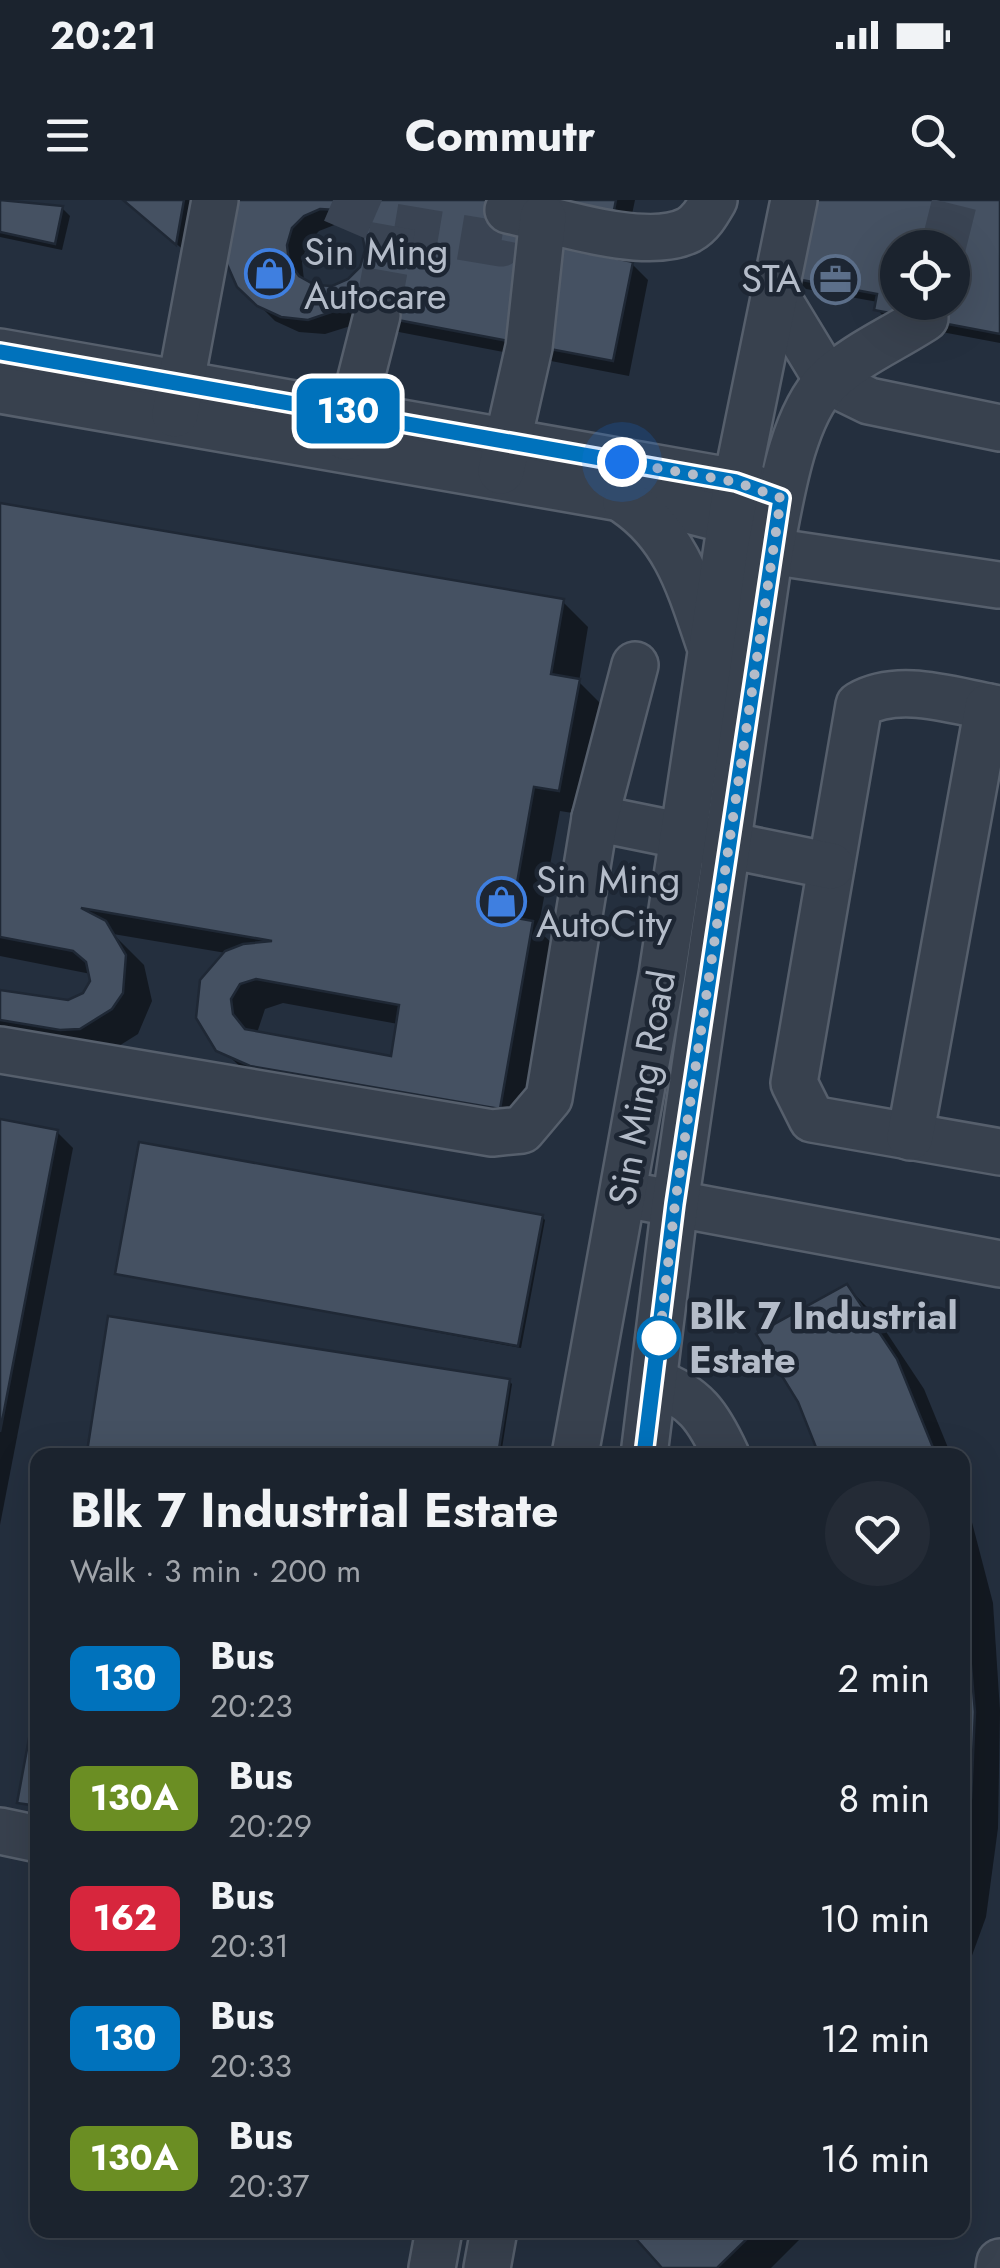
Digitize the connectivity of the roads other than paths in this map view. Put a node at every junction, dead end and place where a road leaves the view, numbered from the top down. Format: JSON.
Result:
{"nodes":[{"id":1,"x":215,"y":200,"type":"edge"},
{"id":2,"x":714,"y":200,"type":"edge"},
{"id":3,"x":794,"y":200,"type":"edge"},
{"id":4,"x":776,"y":297,"type":"junction"},
{"id":5,"x":377,"y":315,"type":"tunnel mouth"},
{"id":6,"x":922,"y":320,"type":"edge"},
{"id":7,"x":0,"y":352,"type":"edge"},
{"id":8,"x":828,"y":382,"type":"junction"},
{"id":9,"x":0,"y":390,"type":"edge"},
{"id":10,"x":177,"y":402,"type":"junction"},
{"id":11,"x":1000,"y":428,"type":"edge"},
{"id":12,"x":348,"y":430,"type":"junction"},
{"id":13,"x":504,"y":459,"type":"junction"},
{"id":14,"x":734,"y":501,"type":"junction"},
{"id":15,"x":626,"y":502,"type":"junction"},
{"id":16,"x":775,"y":527,"type":"junction"},
{"id":17,"x":998,"y":586,"type":"edge"},
{"id":18,"x":712,"y":652,"type":"junction"},
{"id":19,"x":635,"y":664,"type":"dead end"},
{"id":20,"x":994,"y":708,"type":"edge"},
{"id":21,"x":595,"y":818,"type":"junction"},
{"id":22,"x":683,"y":837,"type":"junction"},
{"id":23,"x":729,"y":847,"type":"junction"},
{"id":24,"x":832,"y":866,"type":"junction"},
{"id":25,"x":0,"y":1050,"type":"edge"},
{"id":26,"x":910,"y":1137,"type":"junction"},
{"id":27,"x":1000,"y":1152,"type":"edge"},
{"id":28,"x":623,"y":1194,"type":"junction"},
{"id":29,"x":675,"y":1204,"type":"junction"},
{"id":30,"x":1000,"y":1264,"type":"edge"},
{"id":31,"x":654,"y":1382,"type":"junction"},
{"id":32,"x":576,"y":1448,"type":"edge"},
{"id":33,"x":645,"y":1448,"type":"edge"},
{"id":34,"x":723,"y":1448,"type":"edge"},
{"id":35,"x":0,"y":1831,"type":"edge"},
{"id":36,"x":30,"y":1837,"type":"edge"},
{"id":37,"x":438,"y":2238,"type":"edge"},
{"id":38,"x":493,"y":2238,"type":"edge"},
{"id":39,"x":432,"y":2268,"type":"edge"},
{"id":40,"x":487,"y":2268,"type":"edge"}],
"edges":[{"from":1,"to":10,"type":"street"},
{"from":2,"to":13,"type":"street"},
{"from":3,"to":4,"type":"street","name":"Sin Ming Road"},
{"from":4,"to":8,"type":"street"},
{"from":4,"to":14,"type":"street","name":"Sin Ming Road"},
{"from":5,"to":12,"type":"street"},
{"from":6,"to":8,"type":"street"},
{"from":7,"to":10,"type":"street"},
{"from":8,"to":11,"type":"street"},
{"from":8,"to":16,"type":"street","name":"Sin Ming Road"},
{"from":9,"to":10,"type":"street"},
{"from":10,"to":12,"type":"street"},
{"from":12,"to":13,"type":"street"},
{"from":13,"to":14,"type":"street"},
{"from":13,"to":15,"type":"street"},
{"from":14,"to":15,"type":"street"},
{"from":14,"to":16,"type":"street"},
{"from":14,"to":18,"type":"street","name":"Sin Ming Road"},
{"from":15,"to":18,"type":"street"},
{"from":16,"to":17,"type":"street"},
{"from":16,"to":23,"type":"street","name":"Sin Ming Road"},
{"from":18,"to":22,"type":"street","name":"Sin Ming Road"},
{"from":19,"to":21,"type":"street"},
{"from":20,"to":24,"type":"street"},
{"from":20,"to":26,"type":"street"},
{"from":21,"to":22,"type":"street"},
{"from":21,"to":25,"type":"street"},
{"from":22,"to":23,"type":"street"},
{"from":22,"to":28,"type":"street","name":"Sin Ming Road"},
{"from":23,"to":24,"type":"street"},
{"from":23,"to":29,"type":"street","name":"Sin Ming Road"},
{"from":24,"to":26,"type":"street"},
{"from":26,"to":27,"type":"street"},
{"from":28,"to":29,"type":"street"},
{"from":28,"to":32,"type":"street","name":"Sin Ming Road"},
{"from":29,"to":30,"type":"street"},
{"from":29,"to":31,"type":"street","name":"Sin Ming Road"},
{"from":31,"to":33,"type":"street","name":"Sin Ming Road"},
{"from":31,"to":34,"type":"street"},
{"from":35,"to":36,"type":"street"},
{"from":37,"to":39,"type":"street"},
{"from":38,"to":40,"type":"street"}]}
